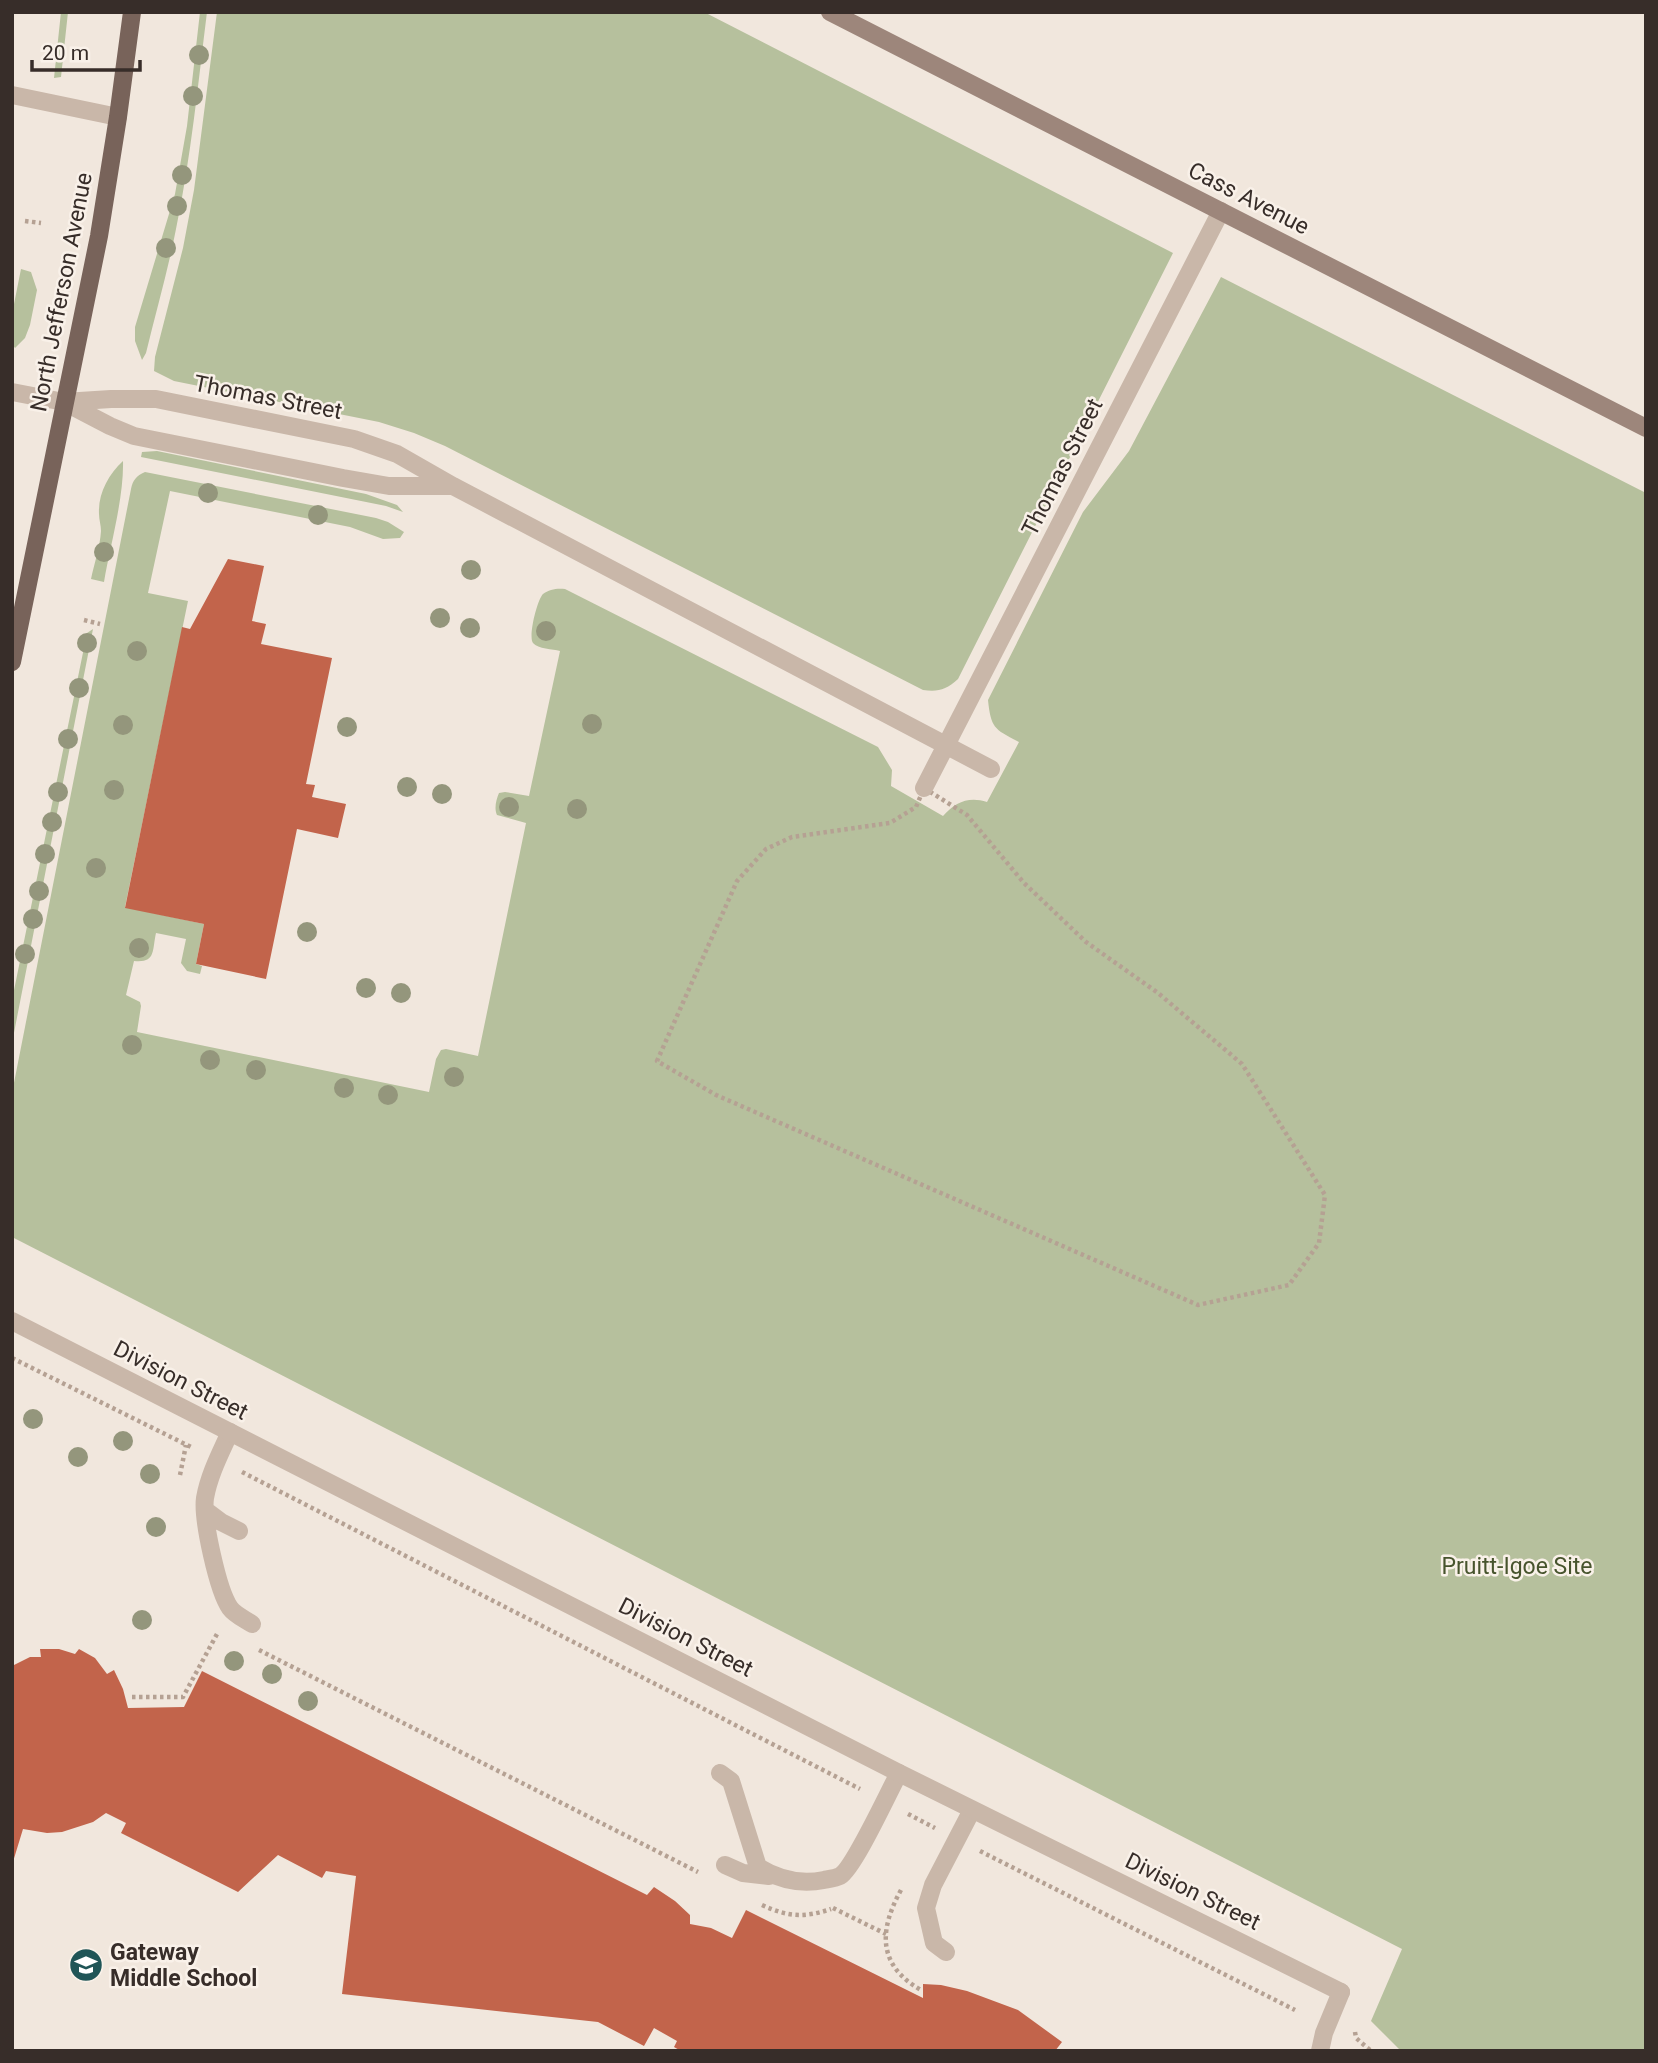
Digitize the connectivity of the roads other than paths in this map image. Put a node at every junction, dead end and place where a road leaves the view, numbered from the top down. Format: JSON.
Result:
{"nodes":[{"id":1,"x":132,"y":12,"type":"edge"},
{"id":2,"x":830,"y":12,"type":"edge"},
{"id":3,"x":12,"y":95,"type":"edge"},
{"id":4,"x":118,"y":117,"type":"junction"},
{"id":5,"x":1221,"y":211,"type":"junction"},
{"id":6,"x":12,"y":392,"type":"edge"},
{"id":7,"x":64,"y":402,"type":"junction"},
{"id":8,"x":1646,"y":428,"type":"edge"},
{"id":9,"x":453,"y":486,"type":"junction"},
{"id":10,"x":13,"y":657,"type":"edge"},
{"id":11,"x":946,"y":746,"type":"junction"},
{"id":12,"x":991,"y":769,"type":"dead end"},
{"id":13,"x":924,"y":788,"type":"road end"},
{"id":14,"x":12,"y":1321,"type":"edge"},
{"id":15,"x":230,"y":1433,"type":"junction"},
{"id":16,"x":205,"y":1510,"type":"junction"},
{"id":17,"x":239,"y":1531,"type":"dead end"},
{"id":18,"x":252,"y":1624,"type":"dead end"},
{"id":19,"x":720,"y":1773,"type":"dead end"},
{"id":20,"x":899,"y":1773,"type":"junction"},
{"id":21,"x":972,"y":1810,"type":"junction"},
{"id":22,"x":725,"y":1865,"type":"dead end"},
{"id":23,"x":773,"y":1876,"type":"junction"},
{"id":24,"x":946,"y":1952,"type":"dead end"},
{"id":25,"x":1320,"y":2051,"type":"edge"}],
"edges":[{"from":1,"to":4,"type":"main road","name":"North Jefferson Avenue"},
{"from":2,"to":5,"type":"main road","name":"Cass Avenue"},
{"from":3,"to":4,"type":"street"},
{"from":4,"to":7,"type":"main road","name":"North Jefferson Avenue"},
{"from":5,"to":8,"type":"main road","name":"Cass Avenue"},
{"from":5,"to":11,"type":"street","name":"Thomas Street"},
{"from":6,"to":7,"type":"street","name":"Thomas Street"},
{"from":7,"to":9,"type":"street","name":"Thomas Street"},
{"from":7,"to":9,"type":"street","name":"Thomas Street"},
{"from":7,"to":10,"type":"main road","name":"North Jefferson Avenue"},
{"from":9,"to":11,"type":"street","name":"Thomas Street"},
{"from":11,"to":12,"type":"street","name":"Thomas Street"},
{"from":11,"to":13,"type":"street","name":"Thomas Street"},
{"from":14,"to":15,"type":"street","name":"Division Street"},
{"from":15,"to":16,"type":"street"},
{"from":15,"to":20,"type":"street","name":"Division Street"},
{"from":16,"to":17,"type":"street"},
{"from":16,"to":18,"type":"street"},
{"from":19,"to":23,"type":"street"},
{"from":20,"to":21,"type":"street","name":"Division Street"},
{"from":20,"to":23,"type":"street"},
{"from":21,"to":24,"type":"street"},
{"from":21,"to":25,"type":"street","name":"Division Street"},
{"from":22,"to":23,"type":"street"}]}
